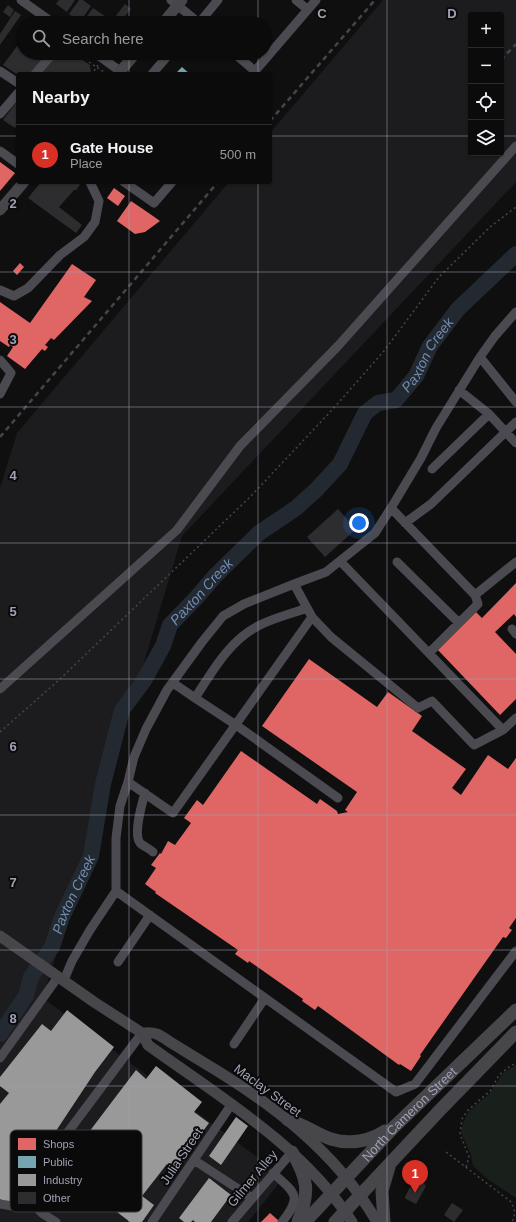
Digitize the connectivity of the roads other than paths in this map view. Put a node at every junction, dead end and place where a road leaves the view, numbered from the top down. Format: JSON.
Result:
{"nodes":[{"id":1,"x":21,"y":0,"type":"edge"},
{"id":2,"x":218,"y":0,"type":"edge"},
{"id":3,"x":296,"y":0,"type":"edge"},
{"id":4,"x":316,"y":0,"type":"edge"},
{"id":5,"x":177,"y":2,"type":"edge"},
{"id":6,"x":308,"y":9,"type":"junction"},
{"id":7,"x":43,"y":16,"type":"edge"},
{"id":8,"x":168,"y":16,"type":"edge"},
{"id":9,"x":192,"y":16,"type":"edge"},
{"id":10,"x":205,"y":16,"type":"edge"},
{"id":11,"x":272,"y":51,"type":"edge"},
{"id":12,"x":47,"y":60,"type":"edge"},
{"id":13,"x":104,"y":60,"type":"edge"},
{"id":14,"x":130,"y":60,"type":"edge"},
{"id":15,"x":164,"y":60,"type":"edge"},
{"id":16,"x":242,"y":60,"type":"edge"},
{"id":17,"x":264,"y":60,"type":"edge"},
{"id":18,"x":0,"y":71,"type":"edge"},
{"id":19,"x":37,"y":72,"type":"edge"},
{"id":20,"x":119,"y":72,"type":"edge"},
{"id":21,"x":154,"y":72,"type":"edge"},
{"id":22,"x":16,"y":82,"type":"edge"},
{"id":23,"x":16,"y":96,"type":"edge"},
{"id":24,"x":0,"y":114,"type":"edge"},
{"id":25,"x":516,"y":146,"type":"edge"},
{"id":26,"x":0,"y":151,"type":"edge"},
{"id":27,"x":16,"y":163,"type":"edge"},
{"id":28,"x":22,"y":184,"type":"edge"},
{"id":29,"x":91,"y":184,"type":"edge"},
{"id":30,"x":127,"y":184,"type":"edge"},
{"id":31,"x":170,"y":184,"type":"edge"},
{"id":32,"x":0,"y":210,"type":"edge"},
{"id":33,"x":0,"y":290,"type":"edge"},
{"id":34,"x":516,"y":312,"type":"edge"},
{"id":35,"x":480,"y":357,"type":"junction"},
{"id":36,"x":0,"y":360,"type":"edge"},
{"id":37,"x":460,"y":390,"type":"junction"},
{"id":38,"x":0,"y":394,"type":"edge"},
{"id":39,"x":516,"y":402,"type":"edge"},
{"id":40,"x":489,"y":414,"type":"junction"},
{"id":41,"x":516,"y":422,"type":"edge"},
{"id":42,"x":506,"y":432,"type":"junction"},
{"id":43,"x":516,"y":443,"type":"edge"},
{"id":44,"x":432,"y":469,"type":"dead end"},
{"id":45,"x":391,"y":508,"type":"junction"},
{"id":46,"x":405,"y":523,"type":"junction"},
{"id":47,"x":340,"y":561,"type":"junction"},
{"id":48,"x":397,"y":562,"type":"dead end"},
{"id":49,"x":516,"y":562,"type":"edge"},
{"id":50,"x":294,"y":584,"type":"junction"},
{"id":51,"x":475,"y":594,"type":"junction"},
{"id":52,"x":307,"y":608,"type":"junction"},
{"id":53,"x":312,"y":617,"type":"junction"},
{"id":54,"x":459,"y":623,"type":"junction"},
{"id":55,"x":429,"y":653,"type":"junction"},
{"id":56,"x":172,"y":683,"type":"junction"},
{"id":57,"x":0,"y":689,"type":"edge"},
{"id":58,"x":195,"y":698,"type":"junction"},
{"id":59,"x":516,"y":718,"type":"edge"},
{"id":60,"x":236,"y":725,"type":"junction"},
{"id":61,"x":503,"y":730,"type":"junction"},
{"id":62,"x":128,"y":782,"type":"junction"},
{"id":63,"x":145,"y":794,"type":"junction"},
{"id":64,"x":338,"y":798,"type":"dead end"},
{"id":65,"x":153,"y":852,"type":"dead end"},
{"id":66,"x":116,"y":891,"type":"junction"},
{"id":67,"x":150,"y":915,"type":"junction"},
{"id":68,"x":0,"y":936,"type":"edge"},
{"id":69,"x":516,"y":951,"type":"edge"},
{"id":70,"x":118,"y":962,"type":"dead end"},
{"id":71,"x":61,"y":978,"type":"junction"},
{"id":72,"x":265,"y":998,"type":"junction"},
{"id":73,"x":516,"y":1010,"type":"edge"},
{"id":74,"x":516,"y":1032,"type":"edge"},
{"id":75,"x":142,"y":1033,"type":"junction"},
{"id":76,"x":516,"y":1039,"type":"edge"},
{"id":77,"x":234,"y":1044,"type":"dead end"},
{"id":78,"x":500,"y":1048,"type":"junction"},
{"id":79,"x":0,"y":1058,"type":"edge"},
{"id":80,"x":231,"y":1105,"type":"junction"},
{"id":81,"x":288,"y":1120,"type":"junction"},
{"id":82,"x":394,"y":1127,"type":"junction"},
{"id":83,"x":69,"y":1130,"type":"edge"},
{"id":84,"x":292,"y":1152,"type":"junction"},
{"id":85,"x":194,"y":1160,"type":"junction"},
{"id":86,"x":390,"y":1163,"type":"junction"},
{"id":87,"x":273,"y":1173,"type":"junction"},
{"id":88,"x":346,"y":1178,"type":"junction"},
{"id":89,"x":331,"y":1194,"type":"junction"},
{"id":90,"x":360,"y":1196,"type":"junction"},
{"id":91,"x":252,"y":1198,"type":"junction"},
{"id":92,"x":0,"y":1204,"type":"edge"},
{"id":93,"x":10,"y":1206,"type":"edge"},
{"id":94,"x":41,"y":1212,"type":"edge"},
{"id":95,"x":348,"y":1217,"type":"edge"},
{"id":96,"x":56,"y":1222,"type":"edge"},
{"id":97,"x":152,"y":1222,"type":"edge"},
{"id":98,"x":232,"y":1222,"type":"edge"},
{"id":99,"x":282,"y":1222,"type":"edge"},
{"id":100,"x":298,"y":1222,"type":"edge"},
{"id":101,"x":305,"y":1222,"type":"edge"},
{"id":102,"x":335,"y":1222,"type":"edge"},
{"id":103,"x":377,"y":1222,"type":"edge"},
{"id":104,"x":384,"y":1222,"type":"edge"}],
"edges":[{"from":1,"to":7,"type":"street"},
{"from":2,"to":10,"type":"street"},
{"from":3,"to":6,"type":"street"},
{"from":4,"to":6,"type":"street"},
{"from":5,"to":8,"type":"main road"},
{"from":5,"to":9,"type":"street"},
{"from":6,"to":11,"type":"street"},
{"from":12,"to":19,"type":"street"},
{"from":13,"to":20,"type":"street"},
{"from":14,"to":20,"type":"main road"},
{"from":15,"to":21,"type":"street"},
{"from":16,"to":17,"type":"street"},
{"from":18,"to":22,"type":"street"},
{"from":23,"to":24,"type":"street"},
{"from":25,"to":57,"type":"street"},
{"from":26,"to":27,"type":"street"},
{"from":28,"to":32,"type":"main road"},
{"from":29,"to":33,"type":"street"},
{"from":30,"to":31,"type":"street"},
{"from":34,"to":35,"type":"street"},
{"from":35,"to":37,"type":"street"},
{"from":35,"to":39,"type":"street"},
{"from":36,"to":38,"type":"street"},
{"from":37,"to":40,"type":"street"},
{"from":37,"to":45,"type":"street"},
{"from":40,"to":42,"type":"street"},
{"from":40,"to":44,"type":"street"},
{"from":41,"to":42,"type":"street"},
{"from":42,"to":43,"type":"street"},
{"from":42,"to":46,"type":"street"},
{"from":45,"to":46,"type":"street"},
{"from":45,"to":47,"type":"street"},
{"from":46,"to":51,"type":"street"},
{"from":47,"to":50,"type":"street"},
{"from":47,"to":55,"type":"street"},
{"from":48,"to":54,"type":"street"},
{"from":49,"to":51,"type":"street"},
{"from":50,"to":52,"type":"street"},
{"from":50,"to":56,"type":"street"},
{"from":51,"to":54,"type":"street"},
{"from":52,"to":53,"type":"street"},
{"from":52,"to":58,"type":"street"},
{"from":53,"to":60,"type":"street"},
{"from":53,"to":61,"type":"street"},
{"from":54,"to":55,"type":"street"},
{"from":55,"to":61,"type":"street"},
{"from":56,"to":58,"type":"street"},
{"from":56,"to":62,"type":"street"},
{"from":58,"to":60,"type":"street"},
{"from":59,"to":61,"type":"street"},
{"from":60,"to":63,"type":"street"},
{"from":60,"to":64,"type":"street"},
{"from":62,"to":63,"type":"street"},
{"from":62,"to":66,"type":"street"},
{"from":63,"to":65,"type":"street"},
{"from":66,"to":67,"type":"street"},
{"from":66,"to":71,"type":"street"},
{"from":67,"to":70,"type":"street"},
{"from":67,"to":72,"type":"street"},
{"from":68,"to":71,"type":"main road","name":"Maclay Street"},
{"from":69,"to":72,"type":"street"},
{"from":71,"to":75,"type":"main road","name":"Maclay Street"},
{"from":71,"to":79,"type":"street"},
{"from":72,"to":77,"type":"street"},
{"from":73,"to":82,"type":"highway","name":"North Cameron Street"},
{"from":74,"to":78,"type":"highway","name":"North Cameron Street"},
{"from":75,"to":80,"type":"main road","name":"Maclay Street"},
{"from":75,"to":81,"type":"main road","name":"Maclay Street"},
{"from":75,"to":83,"type":"street"},
{"from":76,"to":78,"type":"street"},
{"from":78,"to":86,"type":"highway","name":"North Cameron Street"},
{"from":80,"to":84,"type":"main road","name":"Maclay Street"},
{"from":80,"to":85,"type":"street","name":"Julia Street"},
{"from":81,"to":82,"type":"highway"},
{"from":81,"to":88,"type":"main road","name":"Maclay Street"},
{"from":82,"to":88,"type":"highway","name":"North Cameron Street"},
{"from":84,"to":87,"type":"street","name":"Gilmer Alley"},
{"from":84,"to":89,"type":"main road","name":"Maclay Street"},
{"from":84,"to":100,"type":"highway"},
{"from":85,"to":91,"type":"street"},
{"from":85,"to":97,"type":"street","name":"Julia Street"},
{"from":86,"to":90,"type":"highway","name":"North Cameron Street"},
{"from":86,"to":104,"type":"highway"},
{"from":87,"to":91,"type":"street","name":"Gilmer Alley"},
{"from":87,"to":99,"type":"street"},
{"from":88,"to":89,"type":"highway","name":"North Cameron Street"},
{"from":88,"to":90,"type":"main road","name":"Maclay Street"},
{"from":89,"to":95,"type":"main road","name":"Maclay Street"},
{"from":89,"to":101,"type":"highway","name":"North Cameron Street"},
{"from":90,"to":95,"type":"highway","name":"North Cameron Street"},
{"from":90,"to":103,"type":"main road","name":"Maclay Street"},
{"from":91,"to":98,"type":"street","name":"Gilmer Alley"},
{"from":92,"to":93,"type":"street"},
{"from":94,"to":96,"type":"street"},
{"from":95,"to":102,"type":"highway","name":"North Cameron Street"}]}
